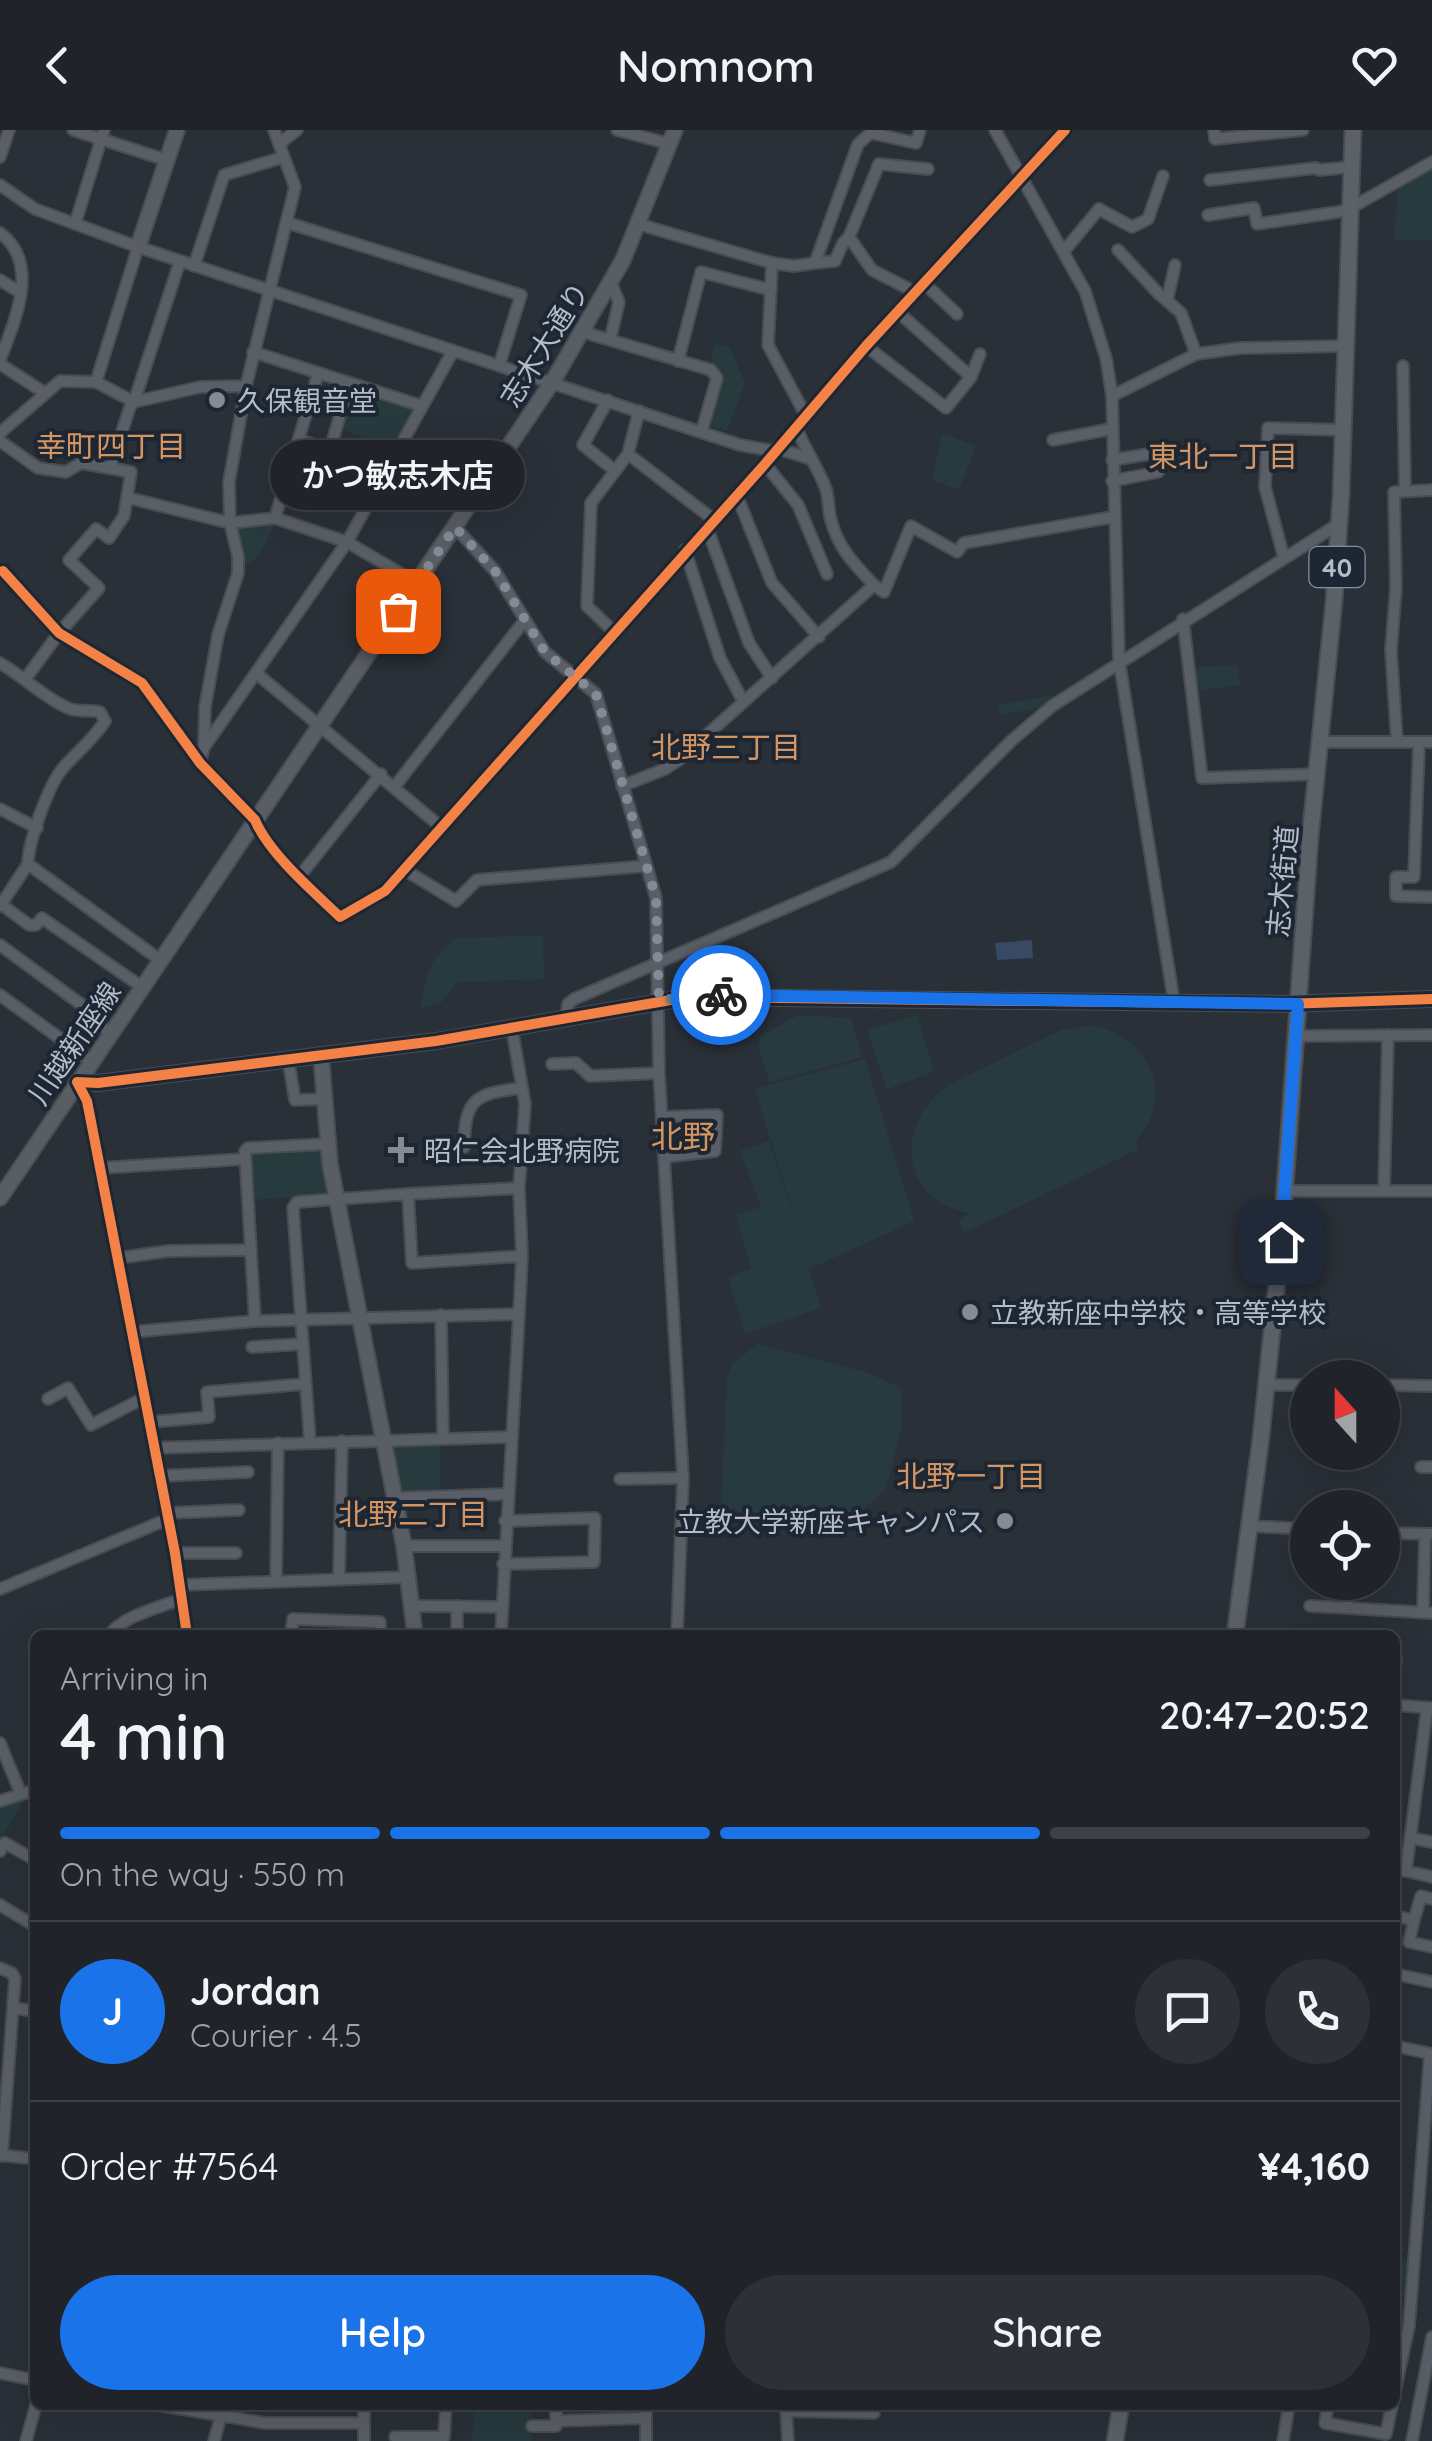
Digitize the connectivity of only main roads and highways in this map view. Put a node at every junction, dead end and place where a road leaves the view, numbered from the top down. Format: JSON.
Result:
{"nodes":[{"id":1,"x":1353,"y":130,"type":"edge"},
{"id":2,"x":1236,"y":1630,"type":"edge"},
{"id":3,"x":1120,"y":2410,"type":"edge"},
{"id":4,"x":1115,"y":2441,"type":"edge"}],
"edges":[{"from":1,"to":2,"type":"main road","name":"志木街道","number":"40"},
{"from":3,"to":4,"type":"main road"}]}
